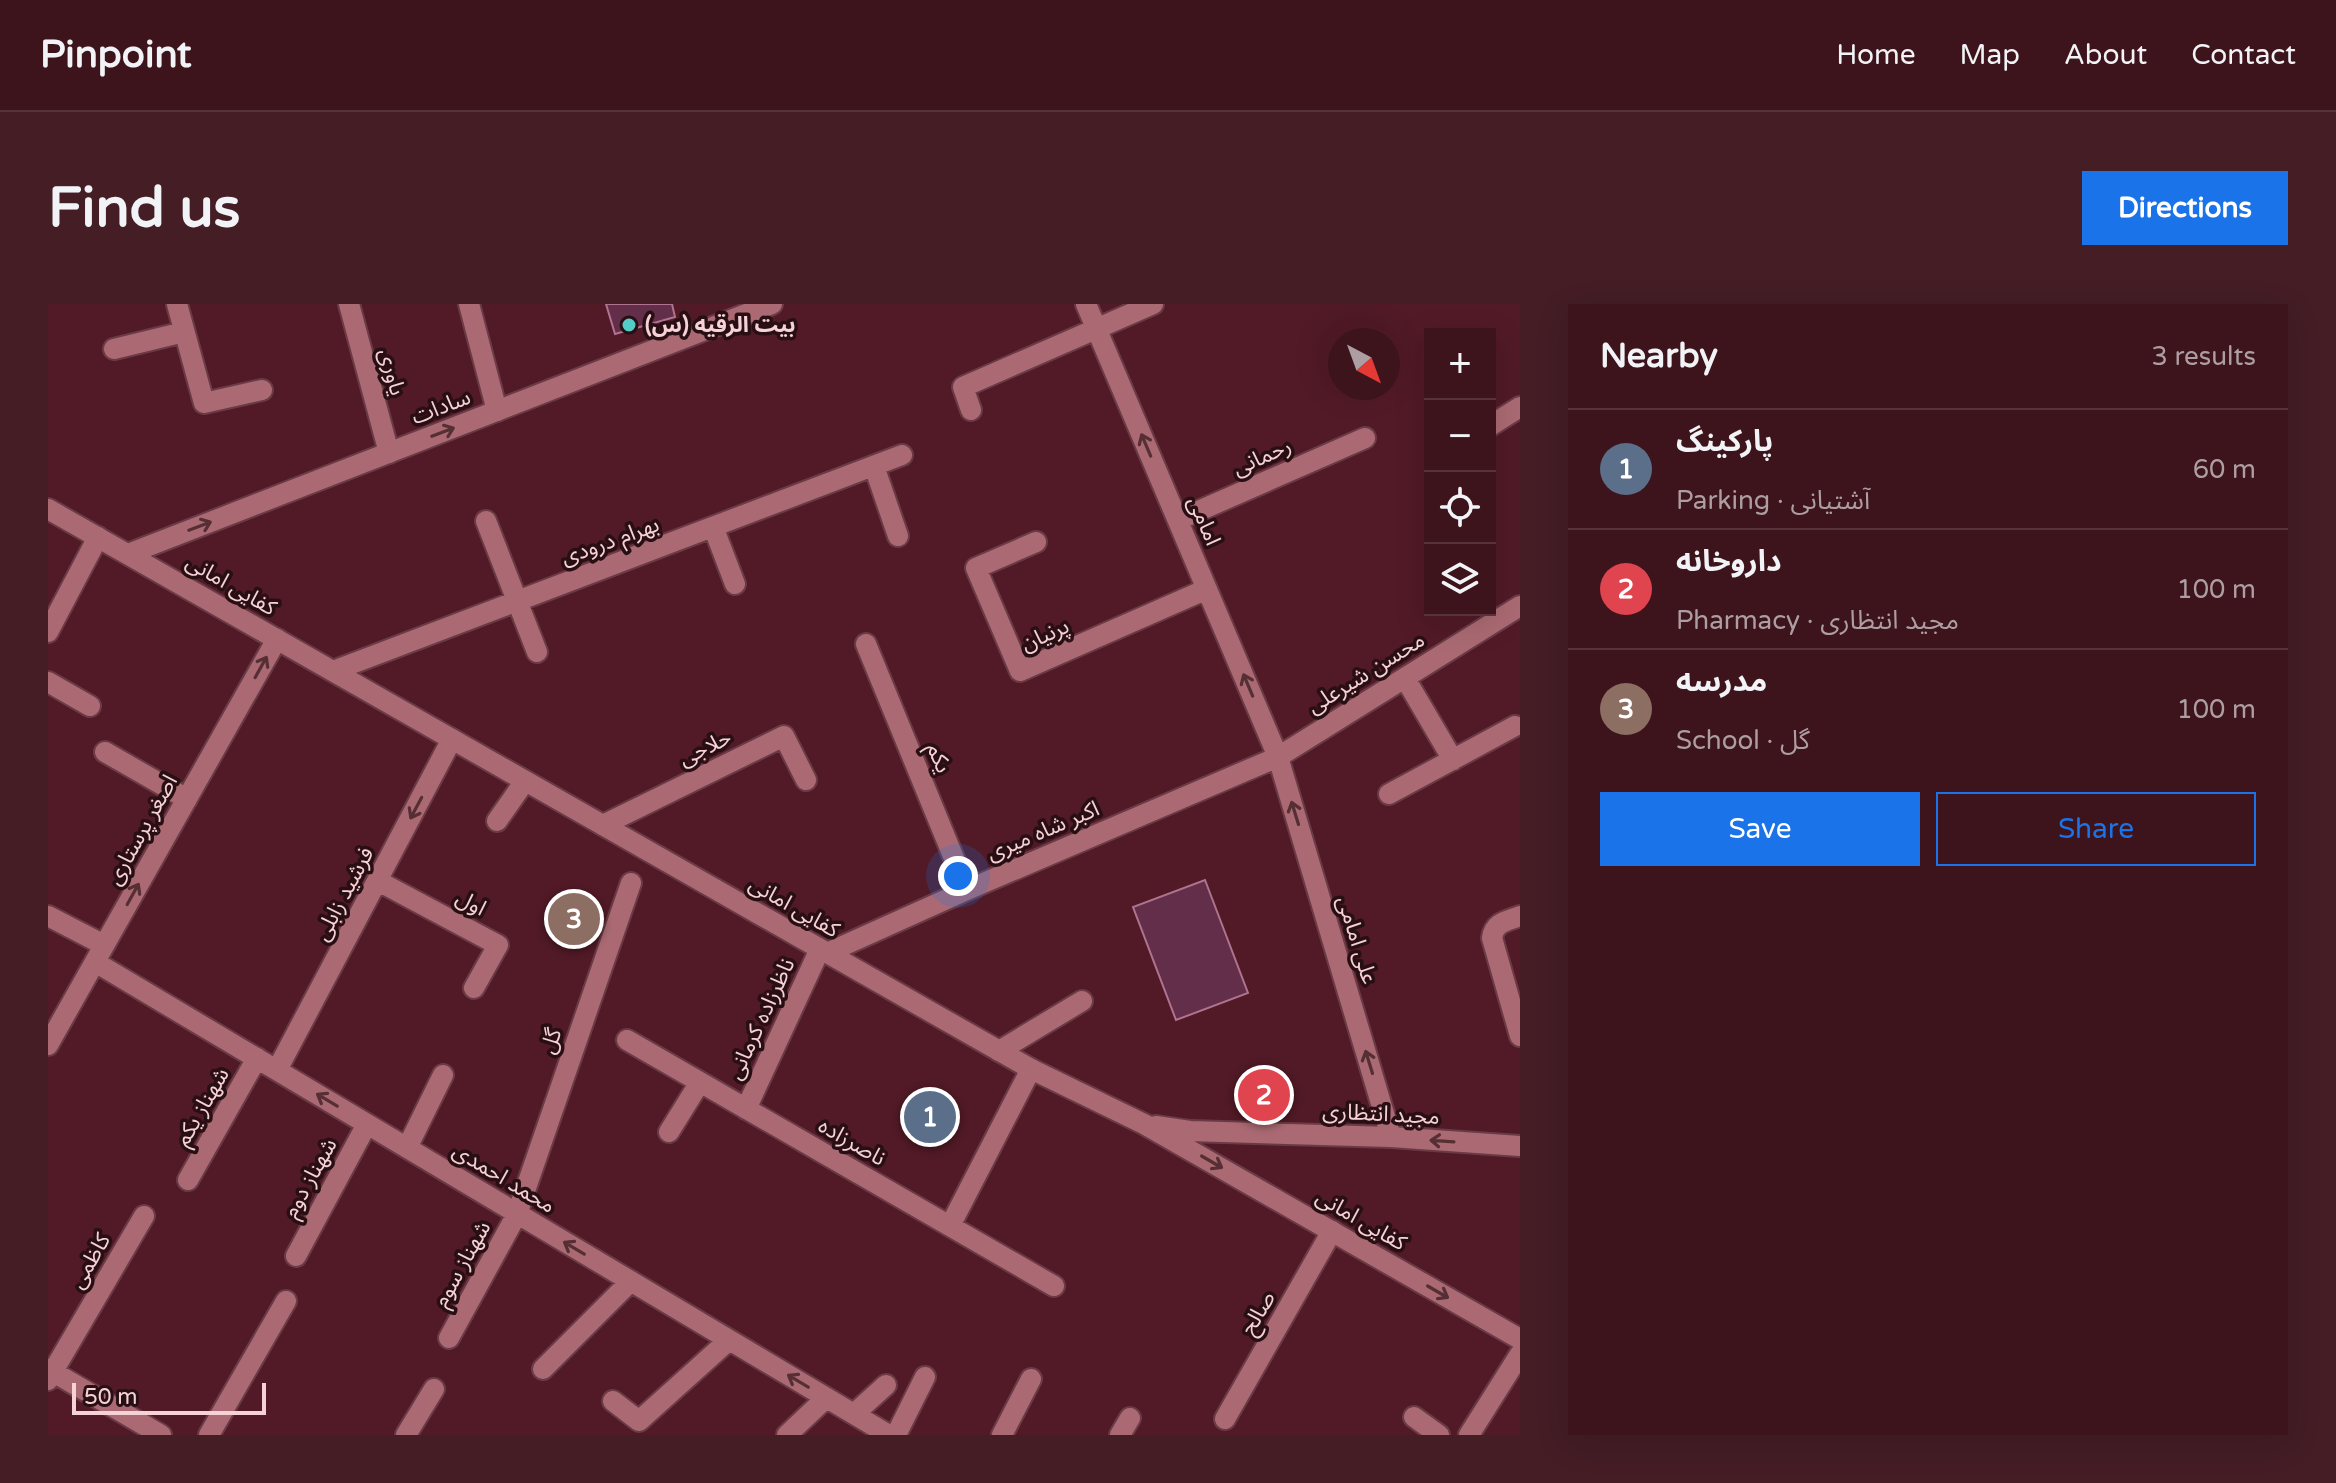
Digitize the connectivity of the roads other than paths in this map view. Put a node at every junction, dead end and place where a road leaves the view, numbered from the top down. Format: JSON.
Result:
{"nodes":[{"id":1,"x":177,"y":304,"type":"edge"},
{"id":2,"x":349,"y":304,"type":"edge"},
{"id":3,"x":469,"y":304,"type":"edge"},
{"id":4,"x":772,"y":304,"type":"edge"},
{"id":5,"x":1086,"y":304,"type":"edge"},
{"id":6,"x":1153,"y":304,"type":"edge"},
{"id":7,"x":1097,"y":330,"type":"junction"},
{"id":8,"x":184,"y":332,"type":"junction"},
{"id":9,"x":114,"y":349,"type":"dead end"},
{"id":10,"x":262,"y":390,"type":"dead end"},
{"id":11,"x":1520,"y":407,"type":"edge"},
{"id":12,"x":971,"y":410,"type":"dead end"},
{"id":13,"x":497,"y":411,"type":"junction"},
{"id":14,"x":1496,"y":422,"type":"edge"},
{"id":15,"x":1365,"y":438,"type":"dead end"},
{"id":16,"x":389,"y":453,"type":"junction"},
{"id":17,"x":902,"y":455,"type":"dead end"},
{"id":18,"x":874,"y":466,"type":"junction"},
{"id":19,"x":48,"y":509,"type":"edge"},
{"id":20,"x":1178,"y":520,"type":"junction"},
{"id":21,"x":486,"y":521,"type":"dead end"},
{"id":22,"x":714,"y":529,"type":"junction"},
{"id":23,"x":898,"y":536,"type":"dead end"},
{"id":24,"x":98,"y":537,"type":"junction"},
{"id":25,"x":1036,"y":542,"type":"dead end"},
{"id":26,"x":128,"y":554,"type":"junction"},
{"id":27,"x":735,"y":584,"type":"dead end"},
{"id":28,"x":1207,"y":589,"type":"junction"},
{"id":29,"x":517,"y":602,"type":"junction"},
{"id":30,"x":1520,"y":606,"type":"edge"},
{"id":31,"x":48,"y":632,"type":"edge"},
{"id":32,"x":277,"y":639,"type":"junction"},
{"id":33,"x":866,"y":644,"type":"dead end"},
{"id":34,"x":537,"y":652,"type":"dead end"},
{"id":35,"x":333,"y":671,"type":"junction"},
{"id":36,"x":1405,"y":678,"type":"junction"},
{"id":37,"x":48,"y":682,"type":"edge"},
{"id":38,"x":90,"y":706,"type":"dead end"},
{"id":39,"x":1515,"y":726,"type":"dead end"},
{"id":40,"x":452,"y":739,"type":"junction"},
{"id":41,"x":105,"y":752,"type":"dead end"},
{"id":42,"x":1278,"y":757,"type":"junction"},
{"id":43,"x":1453,"y":760,"type":"junction"},
{"id":44,"x":806,"y":780,"type":"dead end"},
{"id":45,"x":525,"y":781,"type":"junction"},
{"id":46,"x":1389,"y":794,"type":"dead end"},
{"id":47,"x":187,"y":799,"type":"junction"},
{"id":48,"x":497,"y":821,"type":"dead end"},
{"id":49,"x":603,"y":825,"type":"junction"},
{"id":50,"x":378,"y":881,"type":"junction"},
{"id":51,"x":631,"y":883,"type":"dead end"},
{"id":52,"x":967,"y":890,"type":"junction"},
{"id":53,"x":48,"y":916,"type":"edge"},
{"id":54,"x":1520,"y":916,"type":"edge"},
{"id":55,"x":824,"y":951,"type":"junction"},
{"id":56,"x":100,"y":953,"type":"junction"},
{"id":57,"x":474,"y":988,"type":"dead end"},
{"id":58,"x":1082,"y":1001,"type":"dead end"},
{"id":59,"x":1520,"y":1036,"type":"edge"},
{"id":60,"x":627,"y":1040,"type":"dead end"},
{"id":61,"x":48,"y":1045,"type":"edge"},
{"id":62,"x":999,"y":1051,"type":"junction"},
{"id":63,"x":257,"y":1058,"type":"junction"},
{"id":64,"x":1031,"y":1069,"type":"junction"},
{"id":65,"x":277,"y":1070,"type":"junction"},
{"id":66,"x":443,"y":1075,"type":"dead end"},
{"id":67,"x":700,"y":1082,"type":"junction"},
{"id":68,"x":746,"y":1109,"type":"junction"},
{"id":69,"x":367,"y":1124,"type":"junction"},
{"id":70,"x":1144,"y":1124,"type":"junction"},
{"id":71,"x":669,"y":1132,"type":"dead end"},
{"id":72,"x":1391,"y":1137,"type":"junction"},
{"id":73,"x":1520,"y":1146,"type":"edge"},
{"id":74,"x":407,"y":1148,"type":"junction"},
{"id":75,"x":188,"y":1180,"type":"dead end"},
{"id":76,"x":517,"y":1214,"type":"junction"},
{"id":77,"x":144,"y":1216,"type":"dead end"},
{"id":78,"x":950,"y":1226,"type":"junction"},
{"id":79,"x":1332,"y":1231,"type":"junction"},
{"id":80,"x":296,"y":1256,"type":"dead end"},
{"id":81,"x":631,"y":1281,"type":"junction"},
{"id":82,"x":1054,"y":1286,"type":"dead end"},
{"id":83,"x":286,"y":1301,"type":"dead end"},
{"id":84,"x":449,"y":1338,"type":"dead end"},
{"id":85,"x":1520,"y":1339,"type":"edge"},
{"id":86,"x":729,"y":1340,"type":"junction"},
{"id":87,"x":1520,"y":1354,"type":"edge"},
{"id":88,"x":543,"y":1369,"type":"dead end"},
{"id":89,"x":50,"y":1374,"type":"edge"},
{"id":90,"x":925,"y":1377,"type":"dead end"},
{"id":91,"x":1031,"y":1379,"type":"dead end"},
{"id":92,"x":886,"y":1385,"type":"dead end"},
{"id":93,"x":434,"y":1389,"type":"dead end"},
{"id":94,"x":826,"y":1398,"type":"junction"},
{"id":95,"x":613,"y":1401,"type":"dead end"},
{"id":96,"x":854,"y":1414,"type":"junction"},
{"id":97,"x":1414,"y":1417,"type":"dead end"},
{"id":98,"x":1225,"y":1419,"type":"dead end"},
{"id":99,"x":161,"y":1435,"type":"edge"},
{"id":100,"x":209,"y":1435,"type":"edge"},
{"id":101,"x":406,"y":1435,"type":"edge"},
{"id":102,"x":787,"y":1435,"type":"edge"},
{"id":103,"x":889,"y":1435,"type":"edge"},
{"id":104,"x":896,"y":1435,"type":"edge"},
{"id":105,"x":1002,"y":1435,"type":"edge"},
{"id":106,"x":1439,"y":1435,"type":"edge"},
{"id":107,"x":1469,"y":1435,"type":"edge"}],
"edges":[{"from":1,"to":8,"type":"street"},
{"from":2,"to":16,"type":"street","name":"یاوری"},
{"from":3,"to":13,"type":"street"},
{"from":4,"to":13,"type":"street","name":"سادات"},
{"from":5,"to":7,"type":"street","name":"امامی"},
{"from":6,"to":7,"type":"street"},
{"from":7,"to":12,"type":"street"},
{"from":20,"to":7,"type":"street","name":"امامی","one_way":true},
{"from":8,"to":9,"type":"street"},
{"from":8,"to":10,"type":"street"},
{"from":11,"to":14,"type":"street"},
{"from":16,"to":13,"type":"street","name":"سادات","one_way":true},
{"from":15,"to":20,"type":"street","name":"رحمانی"},
{"from":26,"to":16,"type":"street","name":"سادات","one_way":true},
{"from":17,"to":18,"type":"street","name":"بهرام درودی"},
{"from":18,"to":22,"type":"street","name":"بهرام درودی"},
{"from":18,"to":23,"type":"street"},
{"from":19,"to":24,"type":"street","name":"کفایی امانی"},
{"from":20,"to":28,"type":"street","name":"امامی"},
{"from":21,"to":29,"type":"street"},
{"from":22,"to":27,"type":"street"},
{"from":22,"to":29,"type":"street","name":"بهرام درودی"},
{"from":24,"to":26,"type":"street","name":"کفایی امانی"},
{"from":24,"to":31,"type":"street"},
{"from":25,"to":28,"type":"street","name":"پرنیان"},
{"from":26,"to":32,"type":"street","name":"کفایی امانی"},
{"from":42,"to":28,"type":"street","name":"امامی","one_way":true},
{"from":29,"to":34,"type":"street"},
{"from":29,"to":35,"type":"street","name":"بهرام درودی"},
{"from":30,"to":36,"type":"street","name":"محسن شیرعلی"},
{"from":32,"to":35,"type":"street","name":"کفایی امانی"},
{"from":47,"to":32,"type":"street","name":"اصغر پرستاری","one_way":true},
{"from":33,"to":52,"type":"street","name":"یکم"},
{"from":35,"to":40,"type":"street","name":"کفایی امانی"},
{"from":36,"to":42,"type":"street","name":"محسن شیرعلی"},
{"from":36,"to":43,"type":"street"},
{"from":37,"to":38,"type":"street"},
{"from":39,"to":43,"type":"street"},
{"from":40,"to":45,"type":"street","name":"کفایی امانی"},
{"from":40,"to":50,"type":"street","name":"فرشید زابلی","one_way":true},
{"from":41,"to":47,"type":"street"},
{"from":42,"to":52,"type":"street","name":"اکبر شاه میری"},
{"from":72,"to":42,"type":"street","name":"علی امامی","one_way":true},
{"from":43,"to":46,"type":"street"},
{"from":44,"to":49,"type":"street","name":"حلاجی"},
{"from":45,"to":48,"type":"street"},
{"from":45,"to":49,"type":"street","name":"کفایی امانی"},
{"from":56,"to":47,"type":"street","name":"اصغر پرستاری","one_way":true},
{"from":49,"to":55,"type":"street","name":"کفایی امانی"},
{"from":50,"to":57,"type":"street","name":"اول"},
{"from":50,"to":65,"type":"street","name":"فرشید زابلی"},
{"from":51,"to":76,"type":"street","name":"گل"},
{"from":52,"to":55,"type":"street","name":"اکبر شاه میری"},
{"from":53,"to":56,"type":"street","name":"محمد احمدی"},
{"from":54,"to":59,"type":"street"},
{"from":55,"to":62,"type":"street","name":"کفایی امانی"},
{"from":55,"to":68,"type":"street","name":"ناظرزاده کرمانی"},
{"from":56,"to":61,"type":"street","name":"اصغر پرستاری"},
{"from":56,"to":63,"type":"street","name":"محمد احمدی"},
{"from":58,"to":62,"type":"street"},
{"from":60,"to":67,"type":"street","name":"ناصرزاده"},
{"from":62,"to":64,"type":"street","name":"کفایی امانی"},
{"from":63,"to":65,"type":"street","name":"محمد احمدی"},
{"from":63,"to":75,"type":"street","name":"شهناز یکم"},
{"from":64,"to":70,"type":"street","name":"کفایی امانی"},
{"from":64,"to":78,"type":"street"},
{"from":69,"to":65,"type":"street","name":"محمد احمدی","one_way":true},
{"from":66,"to":74,"type":"street"},
{"from":67,"to":68,"type":"street","name":"ناصرزاده"},
{"from":67,"to":71,"type":"street"},
{"from":68,"to":78,"type":"street","name":"ناصرزاده"},
{"from":69,"to":74,"type":"street","name":"محمد احمدی"},
{"from":69,"to":80,"type":"street","name":"شهناز دوم"},
{"from":70,"to":72,"type":"street","name":"مجید انتظاری"},
{"from":70,"to":79,"type":"street","name":"کفایی امانی","one_way":true},
{"from":73,"to":72,"type":"street","name":"مجید انتظاری","one_way":true},
{"from":74,"to":76,"type":"street","name":"محمد احمدی"},
{"from":81,"to":76,"type":"street","name":"محمد احمدی","one_way":true},
{"from":76,"to":84,"type":"street","name":"شهناز سوم"},
{"from":77,"to":89,"type":"street","name":"کاظمی"},
{"from":78,"to":82,"type":"street","name":"ناصرزاده"},
{"from":79,"to":85,"type":"street","name":"کفایی امانی","one_way":true},
{"from":79,"to":98,"type":"street","name":"صالح"},
{"from":81,"to":86,"type":"street","name":"محمد احمدی"},
{"from":81,"to":88,"type":"street"},
{"from":83,"to":100,"type":"street"},
{"from":94,"to":86,"type":"street","name":"محمد احمدی","one_way":true},
{"from":86,"to":95,"type":"street"},
{"from":87,"to":107,"type":"street"},
{"from":89,"to":99,"type":"street"},
{"from":90,"to":104,"type":"street"},
{"from":91,"to":105,"type":"street"},
{"from":92,"to":96,"type":"street"},
{"from":93,"to":101,"type":"street"},
{"from":94,"to":96,"type":"street","name":"محمد احمدی"},
{"from":94,"to":102,"type":"street"},
{"from":96,"to":103,"type":"street","name":"محمد احمدی"},
{"from":97,"to":106,"type":"street"}]}
